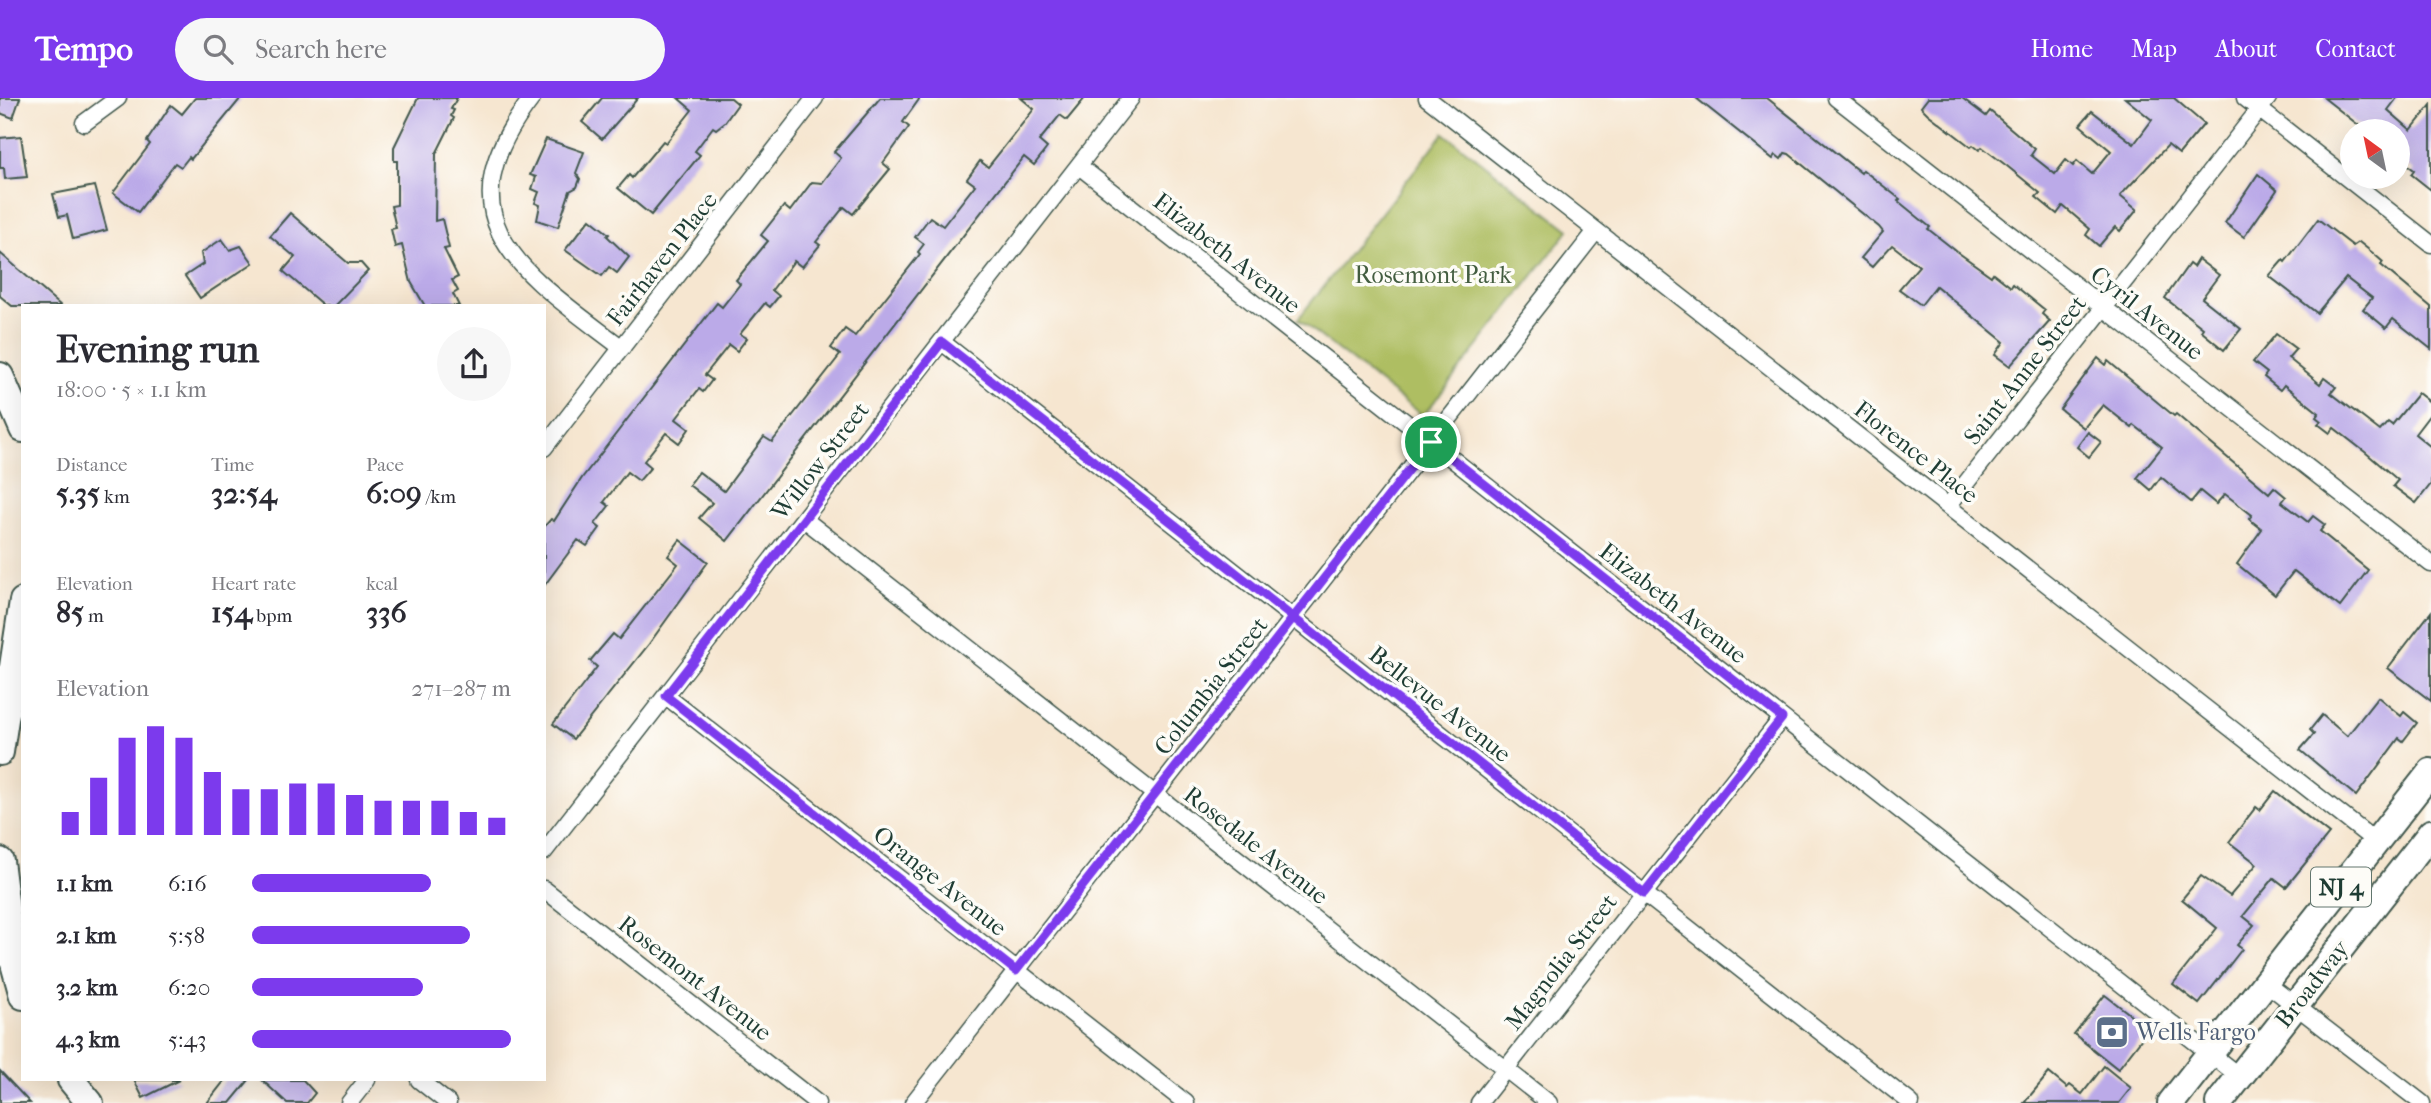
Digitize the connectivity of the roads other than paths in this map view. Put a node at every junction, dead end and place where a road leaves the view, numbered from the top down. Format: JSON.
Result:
{"nodes":[{"id":1,"x":118,"y":98,"type":"edge"},
{"id":2,"x":532,"y":98,"type":"edge"},
{"id":3,"x":815,"y":98,"type":"edge"},
{"id":4,"x":1132,"y":98,"type":"edge"},
{"id":5,"x":1427,"y":98,"type":"edge"},
{"id":6,"x":1836,"y":98,"type":"edge"},
{"id":7,"x":2245,"y":98,"type":"edge"},
{"id":8,"x":2264,"y":104,"type":"edge"},
{"id":9,"x":83,"y":123,"type":"dead end"},
{"id":10,"x":1079,"y":166,"type":"junction"},
{"id":11,"x":1596,"y":231,"type":"junction"},
{"id":12,"x":2431,"y":244,"type":"edge"},
{"id":13,"x":2104,"y":308,"type":"junction"},
{"id":14,"x":942,"y":342,"type":"junction"},
{"id":15,"x":622,"y":348,"type":"junction"},
{"id":16,"x":0,"y":376,"type":"edge"},
{"id":17,"x":21,"y":424,"type":"edge"},
{"id":18,"x":1431,"y":442,"type":"junction"},
{"id":19,"x":546,"y":445,"type":"edge"},
{"id":20,"x":1948,"y":506,"type":"junction"},
{"id":21,"x":804,"y":519,"type":"junction"},
{"id":22,"x":2431,"y":564,"type":"edge"},
{"id":23,"x":21,"y":614,"type":"edge"},
{"id":24,"x":1293,"y":618,"type":"junction"},
{"id":25,"x":666,"y":696,"type":"junction"},
{"id":26,"x":1782,"y":718,"type":"junction"},
{"id":27,"x":0,"y":752,"type":"edge"},
{"id":28,"x":2431,"y":772,"type":"edge"},
{"id":29,"x":1155,"y":794,"type":"junction"},
{"id":30,"x":2431,"y":833,"type":"edge"},
{"id":31,"x":2376,"y":842,"type":"junction"},
{"id":32,"x":546,"y":849,"type":"edge"},
{"id":33,"x":0,"y":860,"type":"edge"},
{"id":34,"x":546,"y":891,"type":"edge"},
{"id":35,"x":1644,"y":893,"type":"junction"},
{"id":36,"x":1016,"y":971,"type":"junction"},
{"id":37,"x":2266,"y":983,"type":"junction"},
{"id":38,"x":21,"y":989,"type":"edge"},
{"id":39,"x":2296,"y":1006,"type":"junction"},
{"id":40,"x":2210,"y":1054,"type":"junction"},
{"id":41,"x":1506,"y":1069,"type":"junction"},
{"id":42,"x":2240,"y":1077,"type":"junction"},
{"id":43,"x":72,"y":1081,"type":"edge"},
{"id":44,"x":366,"y":1081,"type":"edge"},
{"id":45,"x":420,"y":1081,"type":"edge"},
{"id":46,"x":90,"y":1103,"type":"edge"},
{"id":47,"x":349,"y":1103,"type":"edge"},
{"id":48,"x":448,"y":1103,"type":"edge"},
{"id":49,"x":817,"y":1103,"type":"edge"},
{"id":50,"x":913,"y":1103,"type":"edge"},
{"id":51,"x":1185,"y":1103,"type":"edge"},
{"id":52,"x":1479,"y":1103,"type":"edge"},
{"id":53,"x":1549,"y":1103,"type":"edge"},
{"id":54,"x":1911,"y":1103,"type":"edge"},
{"id":55,"x":2171,"y":1103,"type":"edge"},
{"id":56,"x":2219,"y":1103,"type":"edge"},
{"id":57,"x":2422,"y":1103,"type":"edge"}],
"edges":[{"from":1,"to":9,"type":"street"},
{"from":2,"to":15,"type":"street"},
{"from":3,"to":15,"type":"street","name":"Fairhaven Place"},
{"from":4,"to":10,"type":"street","name":"Willow Street"},
{"from":5,"to":11,"type":"street","name":"Florence Place"},
{"from":6,"to":13,"type":"street","name":"Cyril Avenue"},
{"from":7,"to":8,"type":"street"},
{"from":8,"to":12,"type":"street"},
{"from":8,"to":13,"type":"street","name":"Saint Anne Street"},
{"from":10,"to":14,"type":"street","name":"Willow Street"},
{"from":10,"to":18,"type":"street","name":"Elizabeth Avenue"},
{"from":11,"to":18,"type":"street","name":"Columbia Street"},
{"from":11,"to":20,"type":"street","name":"Florence Place"},
{"from":13,"to":20,"type":"street","name":"Saint Anne Street"},
{"from":13,"to":22,"type":"street","name":"Cyril Avenue"},
{"from":14,"to":21,"type":"street","name":"Willow Street"},
{"from":14,"to":24,"type":"street","name":"Bellevue Avenue"},
{"from":15,"to":19,"type":"street","name":"Fairhaven Place"},
{"from":16,"to":17,"type":"main road"},
{"from":18,"to":24,"type":"street","name":"Columbia Street"},
{"from":18,"to":26,"type":"street","name":"Elizabeth Avenue"},
{"from":20,"to":31,"type":"street","name":"Florence Place"},
{"from":21,"to":25,"type":"street","name":"Willow Street"},
{"from":21,"to":29,"type":"street","name":"Rosedale Avenue"},
{"from":23,"to":27,"type":"main road"},
{"from":24,"to":29,"type":"street","name":"Columbia Street"},
{"from":24,"to":35,"type":"street","name":"Bellevue Avenue"},
{"from":25,"to":32,"type":"street","name":"Willow Street"},
{"from":25,"to":36,"type":"street","name":"Orange Avenue"},
{"from":26,"to":35,"type":"street","name":"Magnolia Street"},
{"from":26,"to":40,"type":"street","name":"Elizabeth Avenue"},
{"from":28,"to":31,"type":"main road","name":"Broadway","number":"NJ 4"},
{"from":29,"to":36,"type":"street","name":"Columbia Street"},
{"from":29,"to":41,"type":"street","name":"Rosedale Avenue"},
{"from":30,"to":39,"type":"main road","name":"Broadway","number":"NJ 4"},
{"from":31,"to":37,"type":"main road","name":"Broadway","number":"NJ 4"},
{"from":33,"to":38,"type":"main road"},
{"from":34,"to":49,"type":"street","name":"Rosemont Avenue"},
{"from":35,"to":41,"type":"street","name":"Magnolia Street"},
{"from":35,"to":54,"type":"street","name":"Bellevue Avenue"},
{"from":36,"to":50,"type":"street","name":"Columbia Street"},
{"from":36,"to":51,"type":"street","name":"Orange Avenue"},
{"from":37,"to":39,"type":"street"},
{"from":37,"to":40,"type":"main road","name":"Broadway","number":"NJ 4"},
{"from":39,"to":42,"type":"main road","name":"Broadway","number":"NJ 4"},
{"from":39,"to":57,"type":"street"},
{"from":40,"to":42,"type":"street","name":"Elizabeth Avenue"},
{"from":40,"to":55,"type":"main road","name":"Broadway","number":"NJ 4"},
{"from":41,"to":52,"type":"street","name":"Magnolia Street"},
{"from":41,"to":53,"type":"street","name":"Rosedale Avenue"},
{"from":42,"to":56,"type":"main road","name":"Broadway","number":"NJ 4"},
{"from":43,"to":46,"type":"main road"},
{"from":44,"to":47,"type":"street"},
{"from":45,"to":48,"type":"street"}]}
